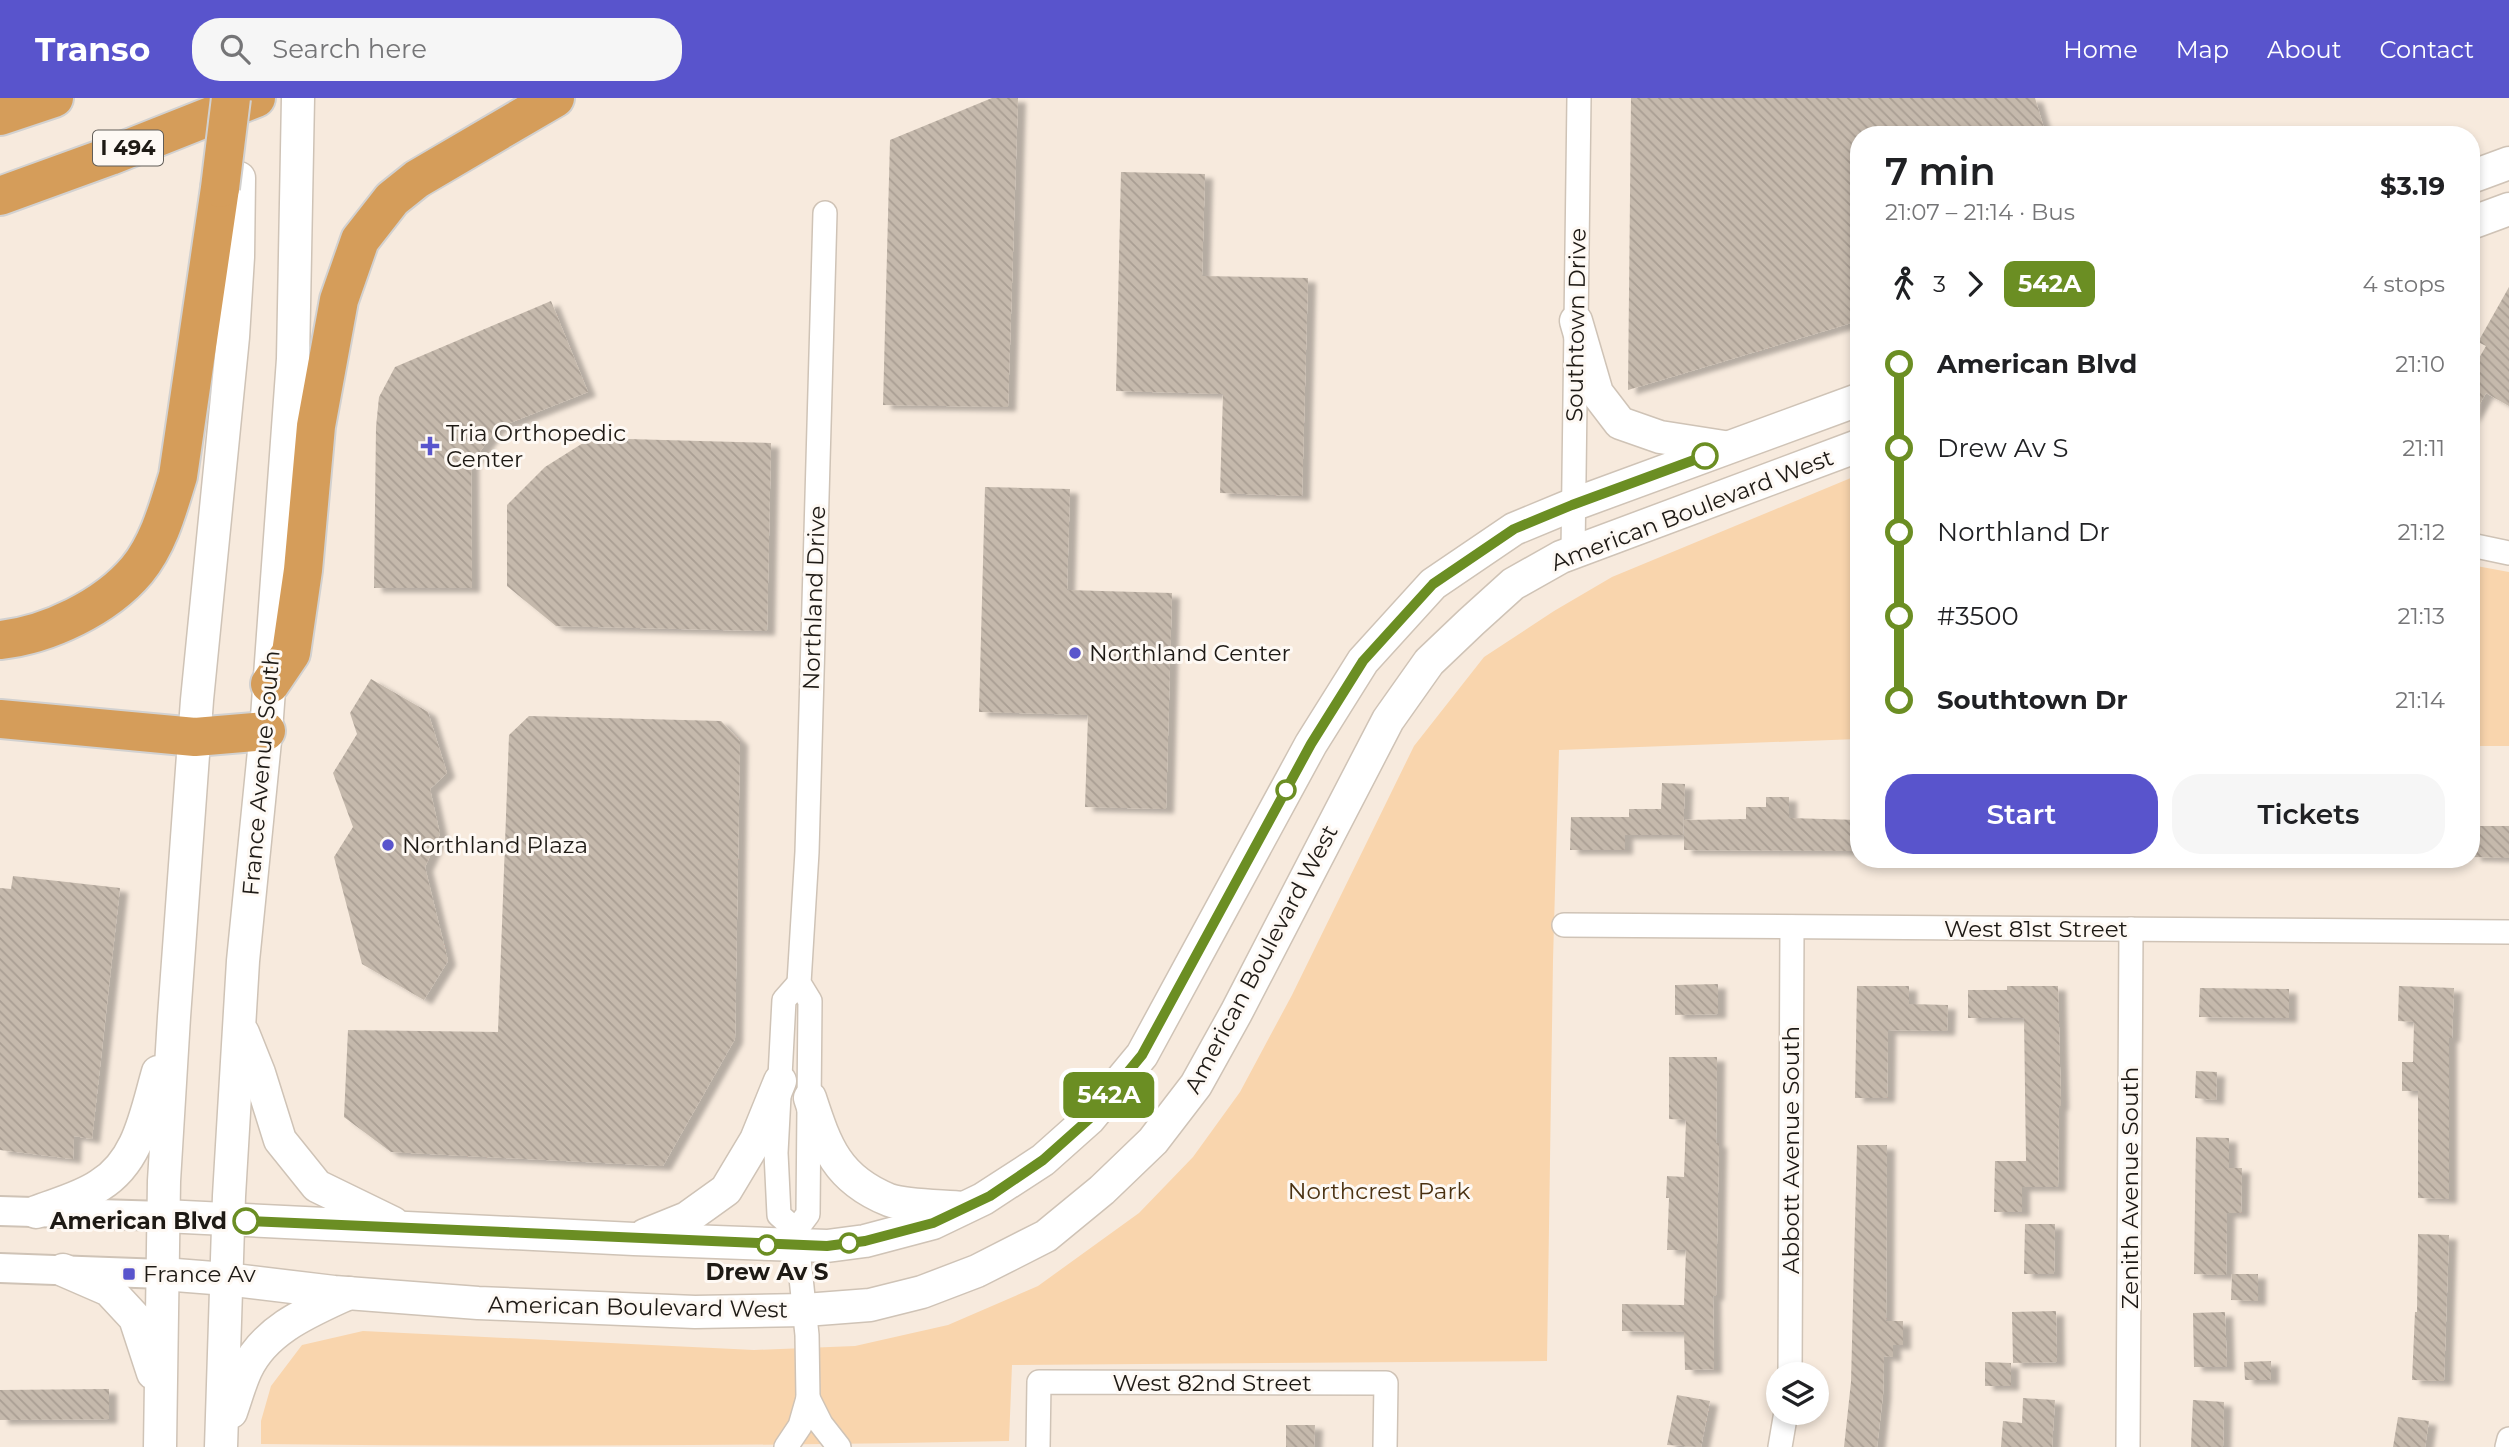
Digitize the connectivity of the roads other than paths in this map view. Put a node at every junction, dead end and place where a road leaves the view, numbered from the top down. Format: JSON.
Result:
{"nodes":[{"id":1,"x":54,"y":98,"type":"edge"},
{"id":2,"x":256,"y":98,"type":"edge"},
{"id":3,"x":298,"y":98,"type":"edge"},
{"id":4,"x":555,"y":98,"type":"edge"},
{"id":5,"x":1579,"y":98,"type":"edge"},
{"id":6,"x":220,"y":106,"type":"edge"},
{"id":7,"x":0,"y":116,"type":"edge"},
{"id":8,"x":2509,"y":163,"type":"edge"},
{"id":9,"x":2480,"y":174,"type":"edge"},
{"id":10,"x":229,"y":183,"type":"junction"},
{"id":11,"x":0,"y":196,"type":"edge"},
{"id":12,"x":2509,"y":209,"type":"edge"},
{"id":13,"x":825,"y":213,"type":"dead end"},
{"id":14,"x":2480,"y":220,"type":"edge"},
{"id":15,"x":0,"y":224,"type":"edge"},
{"id":16,"x":1576,"y":321,"type":"junction"},
{"id":17,"x":1850,"y":403,"type":"edge"},
{"id":18,"x":1728,"y":447,"type":"junction"},
{"id":19,"x":1850,"y":449,"type":"edge"},
{"id":20,"x":1572,"y":505,"type":"junction"},
{"id":21,"x":2480,"y":547,"type":"edge"},
{"id":22,"x":1573,"y":552,"type":"junction"},
{"id":23,"x":2509,"y":553,"type":"edge"},
{"id":24,"x":0,"y":640,"type":"edge"},
{"id":25,"x":270,"y":684,"type":"junction"},
{"id":26,"x":0,"y":719,"type":"edge"},
{"id":27,"x":266,"y":731,"type":"junction"},
{"id":28,"x":195,"y":737,"type":"junction"},
{"id":29,"x":1564,"y":925,"type":"dead end"},
{"id":30,"x":1792,"y":927,"type":"junction"},
{"id":31,"x":2131,"y":929,"type":"junction"},
{"id":32,"x":2509,"y":932,"type":"edge"},
{"id":33,"x":799,"y":983,"type":"junction"},
{"id":34,"x":174,"y":1017,"type":"junction"},
{"id":35,"x":240,"y":1025,"type":"junction"},
{"id":36,"x":780,"y":1081,"type":"junction"},
{"id":37,"x":810,"y":1098,"type":"junction"},
{"id":38,"x":965,"y":1208,"type":"junction"},
{"id":39,"x":0,"y":1211,"type":"edge"},
{"id":40,"x":36,"y":1212,"type":"junction"},
{"id":41,"x":164,"y":1216,"type":"junction"},
{"id":42,"x":228,"y":1220,"type":"junction"},
{"id":43,"x":403,"y":1228,"type":"junction"},
{"id":44,"x":796,"y":1238,"type":"junction"},
{"id":45,"x":634,"y":1239,"type":"junction"},
{"id":46,"x":0,"y":1268,"type":"edge"},
{"id":47,"x":63,"y":1270,"type":"junction"},
{"id":48,"x":163,"y":1274,"type":"junction"},
{"id":49,"x":226,"y":1279,"type":"junction"},
{"id":50,"x":349,"y":1293,"type":"junction"},
{"id":51,"x":805,"y":1310,"type":"junction"},
{"id":52,"x":1790,"y":1362,"type":"edge"},
{"id":53,"x":808,"y":1398,"type":"junction"},
{"id":54,"x":160,"y":1403,"type":"junction"},
{"id":55,"x":1784,"y":1425,"type":"edge"},
{"id":56,"x":2509,"y":1439,"type":"edge"},
{"id":57,"x":221,"y":1443,"type":"edge"},
{"id":58,"x":160,"y":1447,"type":"edge"},
{"id":59,"x":786,"y":1447,"type":"edge"},
{"id":60,"x":839,"y":1447,"type":"edge"},
{"id":61,"x":1038,"y":1447,"type":"edge"},
{"id":62,"x":1385,"y":1447,"type":"edge"},
{"id":63,"x":1780,"y":1447,"type":"edge"},
{"id":64,"x":2128,"y":1447,"type":"edge"},
{"id":65,"x":2507,"y":1447,"type":"edge"}],
"edges":[{"from":1,"to":7,"type":"highway"},
{"from":2,"to":6,"type":"highway","number":"I 494"},
{"from":3,"to":25,"type":"main road","name":"France Avenue South"},
{"from":4,"to":25,"type":"highway"},
{"from":5,"to":16,"type":"street","name":"Southtown Drive"},
{"from":6,"to":10,"type":"highway","bridge":true},
{"from":6,"to":11,"type":"highway","number":"I 494"},
{"from":6,"to":15,"type":"highway"},
{"from":8,"to":9,"type":"main road"},
{"from":10,"to":24,"type":"highway"},
{"from":10,"to":28,"type":"main road"},
{"from":12,"to":14,"type":"main road"},
{"from":13,"to":33,"type":"street","name":"Northland Drive"},
{"from":16,"to":18,"type":"main road"},
{"from":16,"to":20,"type":"street","name":"Southtown Drive"},
{"from":17,"to":18,"type":"main road","name":"American Boulevard West"},
{"from":18,"to":20,"type":"main road","name":"American Boulevard West"},
{"from":19,"to":22,"type":"main road","name":"American Boulevard West"},
{"from":20,"to":22,"type":"street","name":"Southtown Drive"},
{"from":20,"to":38,"type":"main road","name":"American Boulevard West"},
{"from":21,"to":23,"type":"street"},
{"from":22,"to":51,"type":"main road","name":"American Boulevard West"},
{"from":25,"to":27,"type":"main road","name":"France Avenue South"},
{"from":26,"to":28,"type":"highway"},
{"from":27,"to":28,"type":"highway"},
{"from":27,"to":35,"type":"main road","name":"France Avenue South"},
{"from":28,"to":34,"type":"main road"},
{"from":29,"to":30,"type":"street","name":"West 81st Street"},
{"from":30,"to":31,"type":"street","name":"West 81st Street"},
{"from":30,"to":52,"type":"street","name":"Abbott Avenue South"},
{"from":31,"to":32,"type":"street","name":"West 81st Street"},
{"from":31,"to":64,"type":"street","name":"Zenith Avenue South"},
{"from":33,"to":36,"type":"street","name":"Northland Drive"},
{"from":33,"to":37,"type":"street","name":"Northland Drive"},
{"from":34,"to":40,"type":"main road"},
{"from":34,"to":41,"type":"main road"},
{"from":35,"to":42,"type":"main road","name":"France Avenue South"},
{"from":35,"to":43,"type":"main road"},
{"from":36,"to":44,"type":"street","name":"Northland Drive"},
{"from":36,"to":45,"type":"main road"},
{"from":37,"to":38,"type":"main road"},
{"from":37,"to":44,"type":"street","name":"Northland Drive"},
{"from":38,"to":44,"type":"main road","name":"American Boulevard West"},
{"from":39,"to":40,"type":"street","name":"American Boulevard West"},
{"from":40,"to":41,"type":"street","name":"American Boulevard West"},
{"from":41,"to":42,"type":"main road","name":"American Boulevard West"},
{"from":41,"to":48,"type":"main road"},
{"from":42,"to":43,"type":"main road","name":"American Boulevard West"},
{"from":42,"to":49,"type":"main road","name":"France Avenue South"},
{"from":43,"to":45,"type":"main road","name":"American Boulevard West"},
{"from":44,"to":45,"type":"main road","name":"American Boulevard West"},
{"from":44,"to":51,"type":"street","name":"Northland Drive"},
{"from":46,"to":47,"type":"street","name":"American Boulevard West"},
{"from":47,"to":48,"type":"street","name":"American Boulevard West"},
{"from":47,"to":54,"type":"main road"},
{"from":48,"to":49,"type":"main road","name":"American Boulevard West"},
{"from":48,"to":54,"type":"main road"},
{"from":49,"to":50,"type":"main road","name":"American Boulevard West"},
{"from":49,"to":57,"type":"main road","name":"France Avenue South"},
{"from":50,"to":51,"type":"main road","name":"American Boulevard West"},
{"from":50,"to":57,"type":"main road"},
{"from":51,"to":53,"type":"street","name":"Northland Drive"},
{"from":53,"to":59,"type":"street"},
{"from":53,"to":60,"type":"street"},
{"from":54,"to":58,"type":"main road"},
{"from":55,"to":63,"type":"street"},
{"from":56,"to":65,"type":"street"},
{"from":61,"to":62,"type":"street","name":"West 82nd Street"}]}
